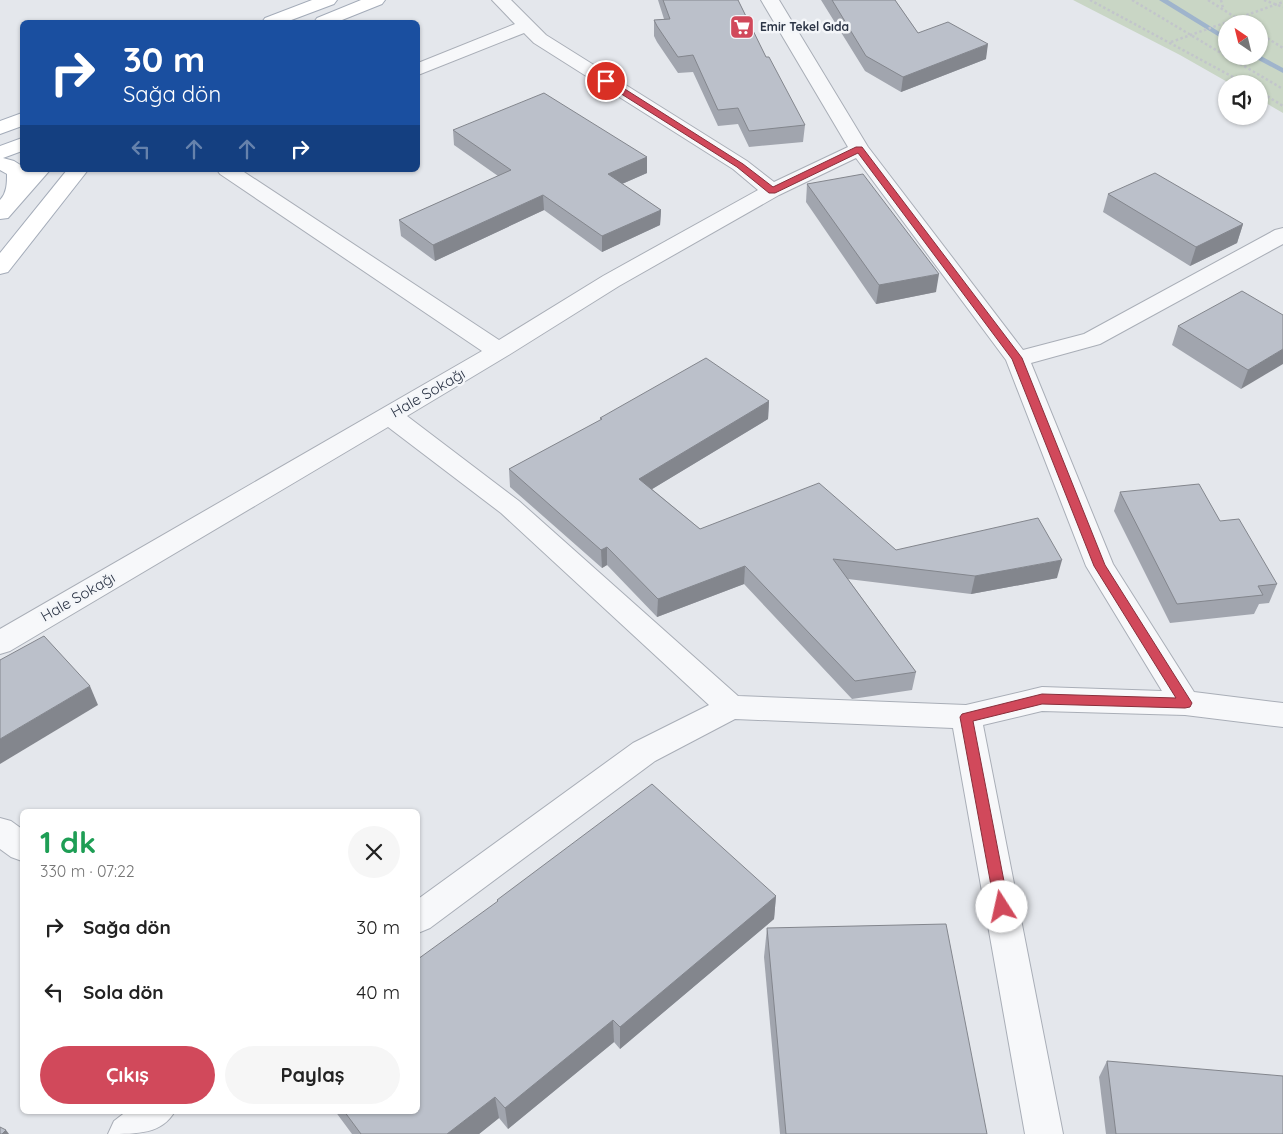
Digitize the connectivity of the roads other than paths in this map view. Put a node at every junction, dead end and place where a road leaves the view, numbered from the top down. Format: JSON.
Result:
{"nodes":[{"id":1,"x":328,"y":0,"type":"edge"},
{"id":2,"x":376,"y":0,"type":"edge"},
{"id":3,"x":501,"y":0,"type":"edge"},
{"id":4,"x":770,"y":0,"type":"edge"},
{"id":5,"x":276,"y":20,"type":"edge"},
{"id":6,"x":328,"y":20,"type":"edge"},
{"id":7,"x":526,"y":26,"type":"junction"},
{"id":8,"x":420,"y":68,"type":"edge"},
{"id":9,"x":20,"y":120,"type":"edge"},
{"id":10,"x":0,"y":128,"type":"edge"},
{"id":11,"x":20,"y":145,"type":"edge"},
{"id":12,"x":859,"y":149,"type":"junction"},
{"id":13,"x":0,"y":153,"type":"edge"},
{"id":14,"x":0,"y":164,"type":"edge"},
{"id":15,"x":38,"y":172,"type":"edge"},
{"id":16,"x":76,"y":172,"type":"edge"},
{"id":17,"x":230,"y":172,"type":"edge"},
{"id":18,"x":772,"y":191,"type":"junction"},
{"id":19,"x":14,"y":197,"type":"junction"},
{"id":20,"x":0,"y":213,"type":"edge"},
{"id":21,"x":1283,"y":234,"type":"edge"},
{"id":22,"x":0,"y":267,"type":"edge"},
{"id":23,"x":499,"y":351,"type":"junction"},
{"id":24,"x":1017,"y":358,"type":"junction"},
{"id":25,"x":389,"y":415,"type":"junction"},
{"id":26,"x":0,"y":643,"type":"edge"},
{"id":27,"x":1185,"y":703,"type":"junction"},
{"id":28,"x":731,"y":707,"type":"junction"},
{"id":29,"x":1283,"y":715,"type":"edge"},
{"id":30,"x":966,"y":717,"type":"junction"},
{"id":31,"x":0,"y":831,"type":"edge"},
{"id":32,"x":20,"y":846,"type":"edge"},
{"id":33,"x":420,"y":917,"type":"edge"},
{"id":34,"x":153,"y":1114,"type":"edge"},
{"id":35,"x":127,"y":1134,"type":"edge"},
{"id":36,"x":1044,"y":1134,"type":"edge"}],
"edges":[{"from":1,"to":5,"type":"main road"},
{"from":2,"to":6,"type":"main road"},
{"from":3,"to":7,"type":"street"},
{"from":4,"to":12,"type":"street"},
{"from":7,"to":8,"type":"street"},
{"from":7,"to":18,"type":"street"},
{"from":9,"to":10,"type":"main road"},
{"from":11,"to":13,"type":"main road"},
{"from":12,"to":18,"type":"street","name":"Hale Sokağı"},
{"from":12,"to":24,"type":"street"},
{"from":14,"to":19,"type":"main road"},
{"from":15,"to":19,"type":"main road"},
{"from":16,"to":22,"type":"main road"},
{"from":17,"to":23,"type":"street"},
{"from":18,"to":23,"type":"street","name":"Hale Sokağı"},
{"from":19,"to":20,"type":"main road"},
{"from":21,"to":24,"type":"street"},
{"from":23,"to":25,"type":"street","name":"Hale Sokağı"},
{"from":24,"to":27,"type":"street"},
{"from":25,"to":26,"type":"street","name":"Hale Sokağı"},
{"from":25,"to":28,"type":"street"},
{"from":27,"to":29,"type":"street"},
{"from":27,"to":30,"type":"street"},
{"from":28,"to":30,"type":"street"},
{"from":28,"to":33,"type":"street"},
{"from":30,"to":36,"type":"street"},
{"from":31,"to":32,"type":"street"},
{"from":34,"to":35,"type":"street"}]}
